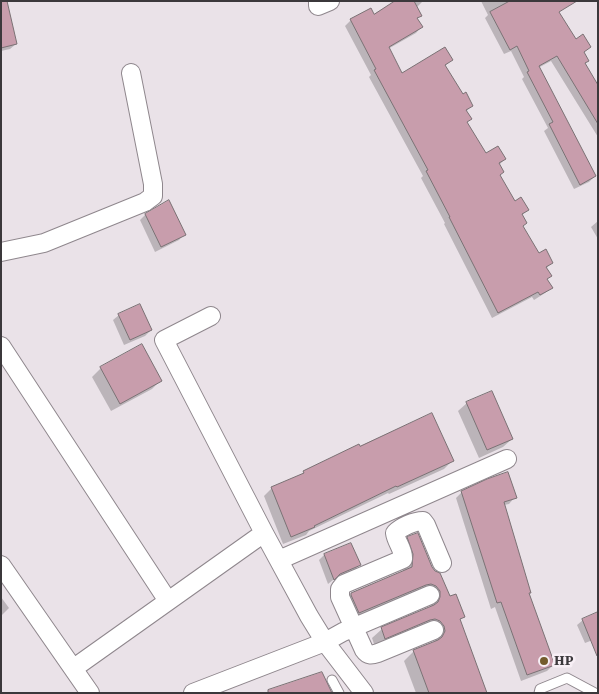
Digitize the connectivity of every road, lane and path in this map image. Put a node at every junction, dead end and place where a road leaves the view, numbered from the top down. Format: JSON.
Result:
{"nodes":[{"id":1,"x":318,"y":1,"type":"edge"},
{"id":2,"x":330,"y":1,"type":"edge"},
{"id":3,"x":131,"y":73,"type":"dead end"},
{"id":4,"x":1,"y":252,"type":"edge"},
{"id":5,"x":211,"y":316,"type":"dead end"},
{"id":6,"x":1,"y":346,"type":"edge"},
{"id":7,"x":507,"y":459,"type":"dead end"},
{"id":8,"x":264,"y":533,"type":"junction"},
{"id":9,"x":279,"y":560,"type":"junction"},
{"id":10,"x":442,"y":563,"type":"dead end"},
{"id":11,"x":1,"y":565,"type":"edge"},
{"id":12,"x":430,"y":595,"type":"dead end"},
{"id":13,"x":168,"y":602,"type":"junction"},
{"id":14,"x":354,"y":627,"type":"junction"},
{"id":15,"x":434,"y":630,"type":"dead end"},
{"id":16,"x":325,"y":642,"type":"junction"},
{"id":17,"x":74,"y":668,"type":"junction"},
{"id":18,"x":332,"y":680,"type":"dead end"},
{"id":19,"x":90,"y":693,"type":"edge"},
{"id":20,"x":193,"y":693,"type":"edge"},
{"id":21,"x":339,"y":693,"type":"edge"},
{"id":22,"x":364,"y":693,"type":"edge"},
{"id":23,"x":539,"y":693,"type":"edge"},
{"id":24,"x":595,"y":693,"type":"edge"}],
"edges":[{"from":1,"to":2,"type":"street"},
{"from":3,"to":4,"type":"street"},
{"from":5,"to":8,"type":"street"},
{"from":6,"to":13,"type":"street"},
{"from":7,"to":9,"type":"street"},
{"from":8,"to":9,"type":"street"},
{"from":8,"to":13,"type":"street"},
{"from":9,"to":16,"type":"street"},
{"from":10,"to":14,"type":"street"},
{"from":11,"to":17,"type":"street"},
{"from":12,"to":14,"type":"street"},
{"from":13,"to":17,"type":"street"},
{"from":14,"to":15,"type":"street"},
{"from":14,"to":16,"type":"street"},
{"from":16,"to":20,"type":"street"},
{"from":16,"to":22,"type":"street"},
{"from":17,"to":19,"type":"street"},
{"from":18,"to":21,"type":"lane"},
{"from":23,"to":24,"type":"lane"}]}
